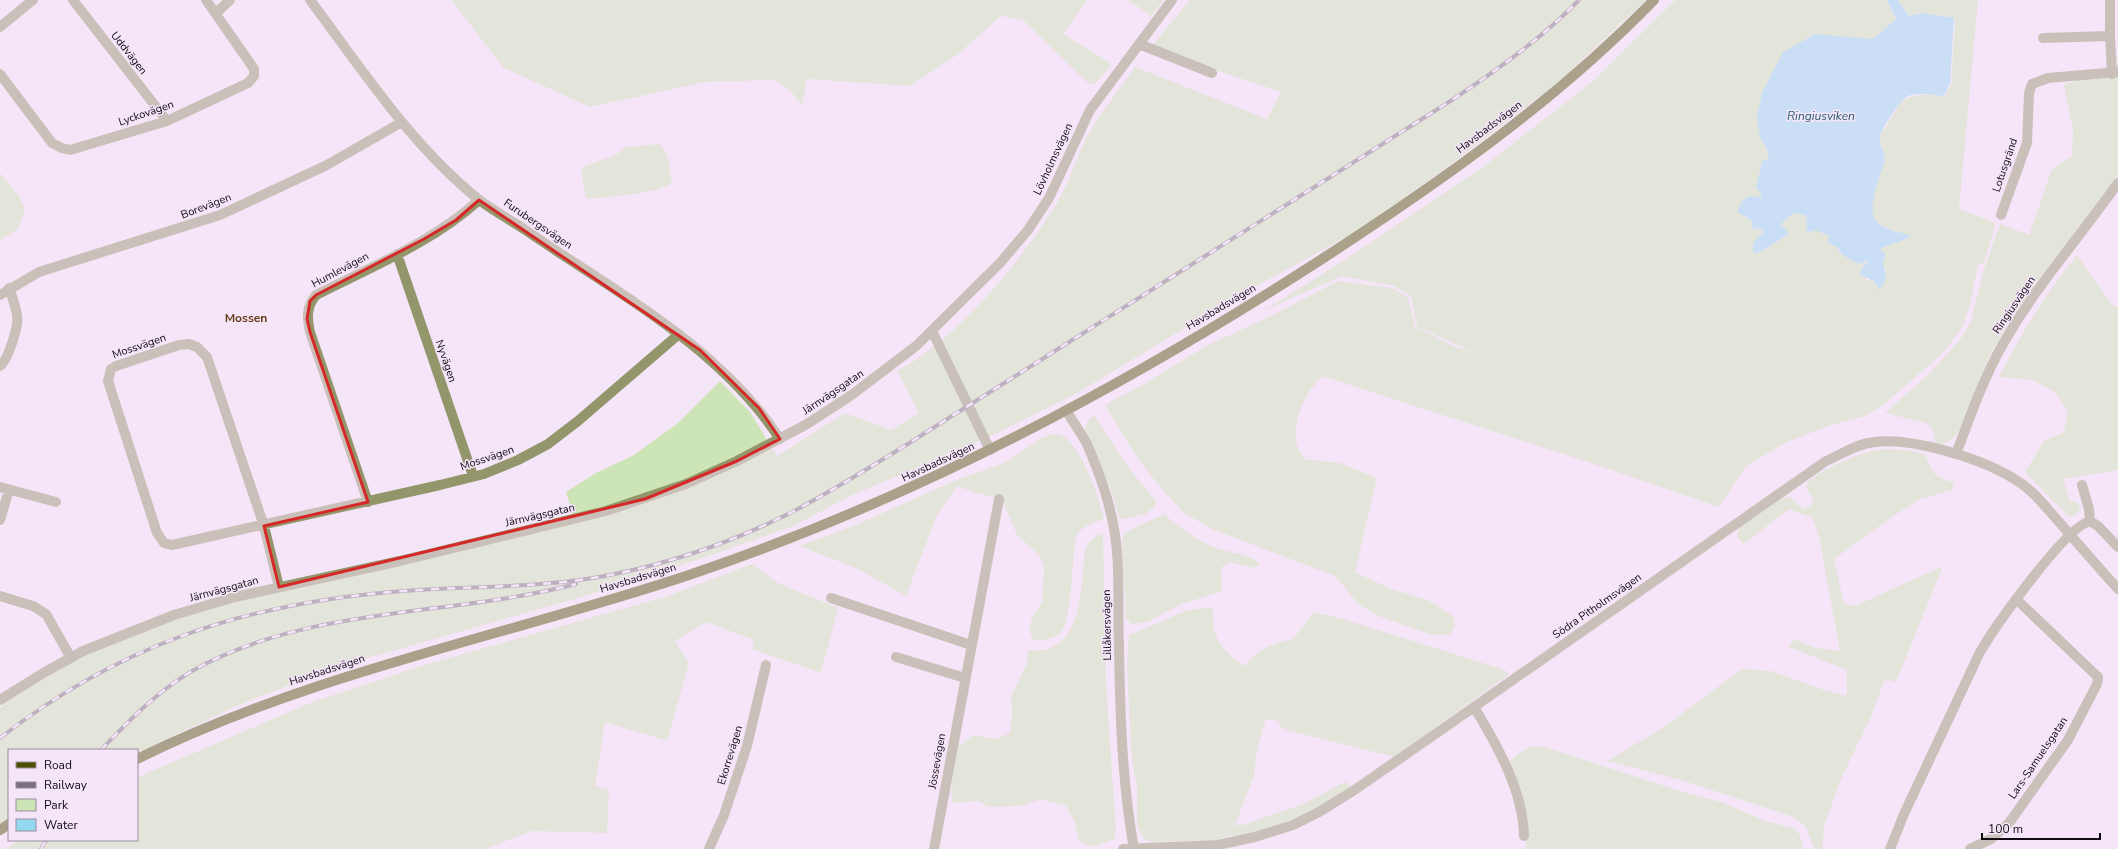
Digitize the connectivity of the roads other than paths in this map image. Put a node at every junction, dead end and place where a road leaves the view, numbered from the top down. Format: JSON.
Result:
{"nodes":[{"id":1,"x":33,"y":0,"type":"edge"},
{"id":2,"x":73,"y":0,"type":"edge"},
{"id":3,"x":206,"y":0,"type":"edge"},
{"id":4,"x":230,"y":0,"type":"edge"},
{"id":5,"x":310,"y":0,"type":"edge"},
{"id":6,"x":1172,"y":0,"type":"edge"},
{"id":7,"x":1654,"y":0,"type":"edge"},
{"id":8,"x":2113,"y":4,"type":"edge"},
{"id":9,"x":216,"y":13,"type":"junction"},
{"id":10,"x":0,"y":27,"type":"edge"},
{"id":11,"x":2110,"y":36,"type":"junction"},
{"id":12,"x":2043,"y":38,"type":"dead end"},
{"id":13,"x":1139,"y":44,"type":"junction"},
{"id":14,"x":1212,"y":73,"type":"dead end"},
{"id":15,"x":2115,"y":73,"type":"edge"},
{"id":16,"x":0,"y":74,"type":"edge"},
{"id":17,"x":167,"y":121,"type":"junction"},
{"id":18,"x":402,"y":122,"type":"junction"},
{"id":19,"x":2118,"y":183,"type":"edge"},
{"id":20,"x":479,"y":200,"type":"junction"},
{"id":21,"x":2001,"y":215,"type":"dead end"},
{"id":22,"x":397,"y":254,"type":"junction"},
{"id":23,"x":9,"y":288,"type":"junction"},
{"id":24,"x":0,"y":295,"type":"edge"},
{"id":25,"x":932,"y":331,"type":"junction"},
{"id":26,"x":679,"y":334,"type":"junction"},
{"id":27,"x":0,"y":366,"type":"edge"},
{"id":28,"x":1066,"y":410,"type":"junction"},
{"id":29,"x":780,"y":439,"type":"junction"},
{"id":30,"x":990,"y":450,"type":"junction"},
{"id":31,"x":1956,"y":454,"type":"junction"},
{"id":32,"x":473,"y":476,"type":"junction"},
{"id":33,"x":2082,"y":485,"type":"dead end"},
{"id":34,"x":5,"y":489,"type":"edge"},
{"id":35,"x":999,"y":499,"type":"dead end"},
{"id":36,"x":56,"y":502,"type":"dead end"},
{"id":37,"x":368,"y":502,"type":"junction"},
{"id":38,"x":0,"y":520,"type":"edge"},
{"id":39,"x":2090,"y":521,"type":"junction"},
{"id":40,"x":264,"y":526,"type":"junction"},
{"id":41,"x":2070,"y":535,"type":"junction"},
{"id":42,"x":2118,"y":547,"type":"edge"},
{"id":43,"x":279,"y":587,"type":"junction"},
{"id":44,"x":2118,"y":589,"type":"edge"},
{"id":45,"x":0,"y":596,"type":"edge"},
{"id":46,"x":831,"y":598,"type":"dead end"},
{"id":47,"x":2017,"y":600,"type":"junction"},
{"id":48,"x":971,"y":645,"type":"junction"},
{"id":49,"x":896,"y":657,"type":"dead end"},
{"id":50,"x":71,"y":658,"type":"junction"},
{"id":51,"x":766,"y":665,"type":"dead end"},
{"id":52,"x":964,"y":678,"type":"junction"},
{"id":53,"x":0,"y":700,"type":"edge"},
{"id":54,"x":1474,"y":707,"type":"junction"},
{"id":55,"x":138,"y":759,"type":"edge"},
{"id":56,"x":1524,"y":836,"type":"dead end"},
{"id":57,"x":709,"y":849,"type":"edge"},
{"id":58,"x":934,"y":849,"type":"edge"},
{"id":59,"x":1123,"y":849,"type":"edge"},
{"id":60,"x":1134,"y":849,"type":"edge"},
{"id":61,"x":1890,"y":849,"type":"edge"},
{"id":62,"x":1970,"y":849,"type":"edge"}],
"edges":[{"from":1,"to":10,"type":"street"},
{"from":2,"to":17,"type":"street","name":"Uddvägen"},
{"from":3,"to":9,"type":"street","name":"Lyckovägen"},
{"from":4,"to":9,"type":"street"},
{"from":5,"to":18,"type":"street","name":"Furubergsvägen"},
{"from":6,"to":13,"type":"street","name":"Lövholmsvägen"},
{"from":7,"to":28,"type":"main road","name":"Havsbadsvägen"},
{"from":8,"to":11,"type":"street","name":"Lotusgränd"},
{"from":9,"to":17,"type":"street","name":"Lyckovägen"},
{"from":11,"to":12,"type":"street"},
{"from":11,"to":15,"type":"street","name":"Lotusgränd"},
{"from":13,"to":14,"type":"street"},
{"from":13,"to":25,"type":"street","name":"Lövholmsvägen"},
{"from":15,"to":21,"type":"street","name":"Lotusgränd"},
{"from":16,"to":17,"type":"street","name":"Lyckovägen"},
{"from":18,"to":20,"type":"street","name":"Furubergsvägen"},
{"from":18,"to":23,"type":"street","name":"Borevägen"},
{"from":19,"to":31,"type":"street","name":"Ringiusvägen"},
{"from":20,"to":22,"type":"street","name":"Humlevägen"},
{"from":20,"to":26,"type":"street","name":"Furubergsvägen"},
{"from":22,"to":32,"type":"street","name":"Nyvägen"},
{"from":22,"to":37,"type":"street","name":"Humlevägen"},
{"from":23,"to":24,"type":"street","name":"Borevägen"},
{"from":23,"to":27,"type":"street"},
{"from":25,"to":29,"type":"street","name":"Järnvägsgatan"},
{"from":25,"to":30,"type":"street"},
{"from":26,"to":29,"type":"street","name":"Furubergsvägen"},
{"from":26,"to":32,"type":"street","name":"Mossvägen"},
{"from":28,"to":30,"type":"main road","name":"Havsbadsvägen"},
{"from":28,"to":60,"type":"street","name":"Lillåkersvägen"},
{"from":29,"to":43,"type":"street","name":"Järnvägsgatan"},
{"from":30,"to":55,"type":"main road","name":"Havsbadsvägen"},
{"from":31,"to":41,"type":"street","name":"Södra Pitholmsvägen"},
{"from":31,"to":54,"type":"street","name":"Södra Pitholmsvägen"},
{"from":32,"to":37,"type":"street","name":"Mossvägen"},
{"from":33,"to":39,"type":"street"},
{"from":34,"to":36,"type":"street"},
{"from":34,"to":38,"type":"street"},
{"from":35,"to":48,"type":"street","name":"Jössevägen"},
{"from":37,"to":40,"type":"street","name":"Mossvägen"},
{"from":39,"to":41,"type":"street"},
{"from":39,"to":42,"type":"street"},
{"from":40,"to":40,"type":"street","name":"Mossvägen"},
{"from":40,"to":43,"type":"street","name":"Mossvägen"},
{"from":41,"to":44,"type":"street","name":"Södra Pitholmsvägen"},
{"from":41,"to":47,"type":"street"},
{"from":43,"to":50,"type":"street","name":"Järnvägsgatan"},
{"from":45,"to":50,"type":"street"},
{"from":46,"to":48,"type":"street"},
{"from":47,"to":61,"type":"street"},
{"from":47,"to":62,"type":"street","name":"Lars-Samuelsgatan"},
{"from":48,"to":52,"type":"street","name":"Jössevägen"},
{"from":49,"to":52,"type":"street"},
{"from":50,"to":53,"type":"street","name":"Järnvägsgatan"},
{"from":51,"to":57,"type":"street","name":"Ekorrevägen"},
{"from":52,"to":58,"type":"street","name":"Jössevägen"},
{"from":54,"to":56,"type":"street"},
{"from":54,"to":60,"type":"street","name":"Södra Pitholmsvägen"},
{"from":59,"to":60,"type":"street","name":"Södra Pitholmsvägen"}]}
